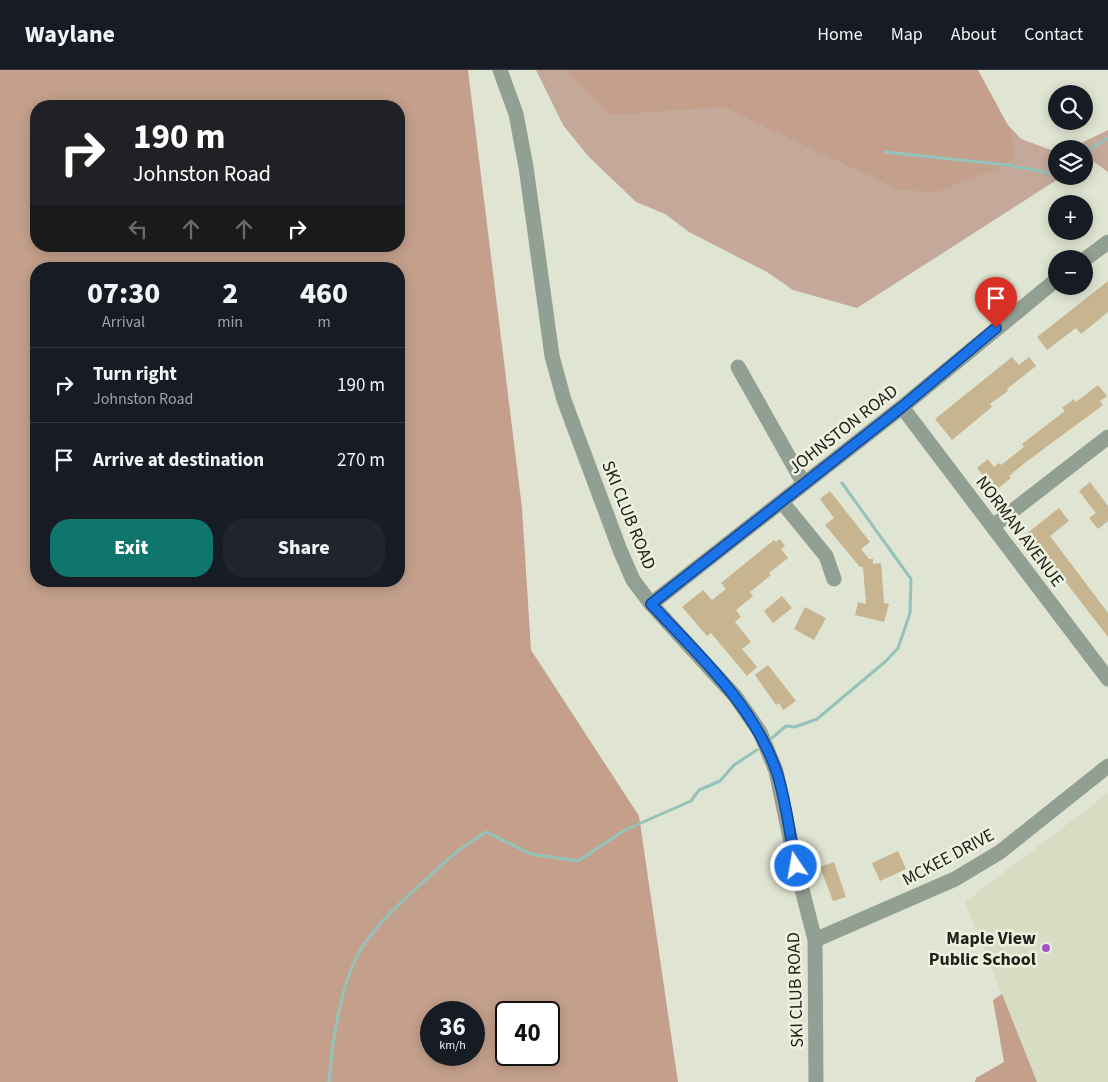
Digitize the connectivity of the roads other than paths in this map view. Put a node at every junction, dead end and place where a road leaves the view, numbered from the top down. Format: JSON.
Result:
{"nodes":[{"id":1,"x":500,"y":70,"type":"edge"},
{"id":2,"x":1108,"y":242,"type":"edge"},
{"id":3,"x":1093,"y":253,"type":"edge"},
{"id":4,"x":1048,"y":287,"type":"edge"},
{"id":5,"x":738,"y":367,"type":"dead end"},
{"id":6,"x":902,"y":407,"type":"junction"},
{"id":7,"x":1106,"y":444,"type":"edge"},
{"id":8,"x":804,"y":484,"type":"junction"},
{"id":9,"x":782,"y":502,"type":"junction"},
{"id":10,"x":993,"y":526,"type":"junction"},
{"id":11,"x":834,"y":579,"type":"dead end"},
{"id":12,"x":651,"y":604,"type":"junction"},
{"id":13,"x":1108,"y":679,"type":"edge"},
{"id":14,"x":1108,"y":766,"type":"edge"},
{"id":15,"x":816,"y":940,"type":"junction"},
{"id":16,"x":816,"y":1082,"type":"edge"}],
"edges":[{"from":1,"to":12,"type":"street","name":"SKI CLUB ROAD"},
{"from":2,"to":3,"type":"street"},
{"from":4,"to":6,"type":"street","name":"JOHNSTON ROAD"},
{"from":5,"to":8,"type":"street"},
{"from":6,"to":8,"type":"street","name":"JOHNSTON ROAD"},
{"from":6,"to":10,"type":"street","name":"NORMAN AVENUE"},
{"from":7,"to":10,"type":"street"},
{"from":8,"to":9,"type":"street","name":"JOHNSTON ROAD"},
{"from":9,"to":11,"type":"street"},
{"from":9,"to":12,"type":"street","name":"JOHNSTON ROAD"},
{"from":10,"to":13,"type":"street","name":"NORMAN AVENUE"},
{"from":12,"to":15,"type":"street","name":"SKI CLUB ROAD"},
{"from":14,"to":15,"type":"street","name":"MCKEE DRIVE"},
{"from":15,"to":16,"type":"street","name":"SKI CLUB ROAD"}]}
